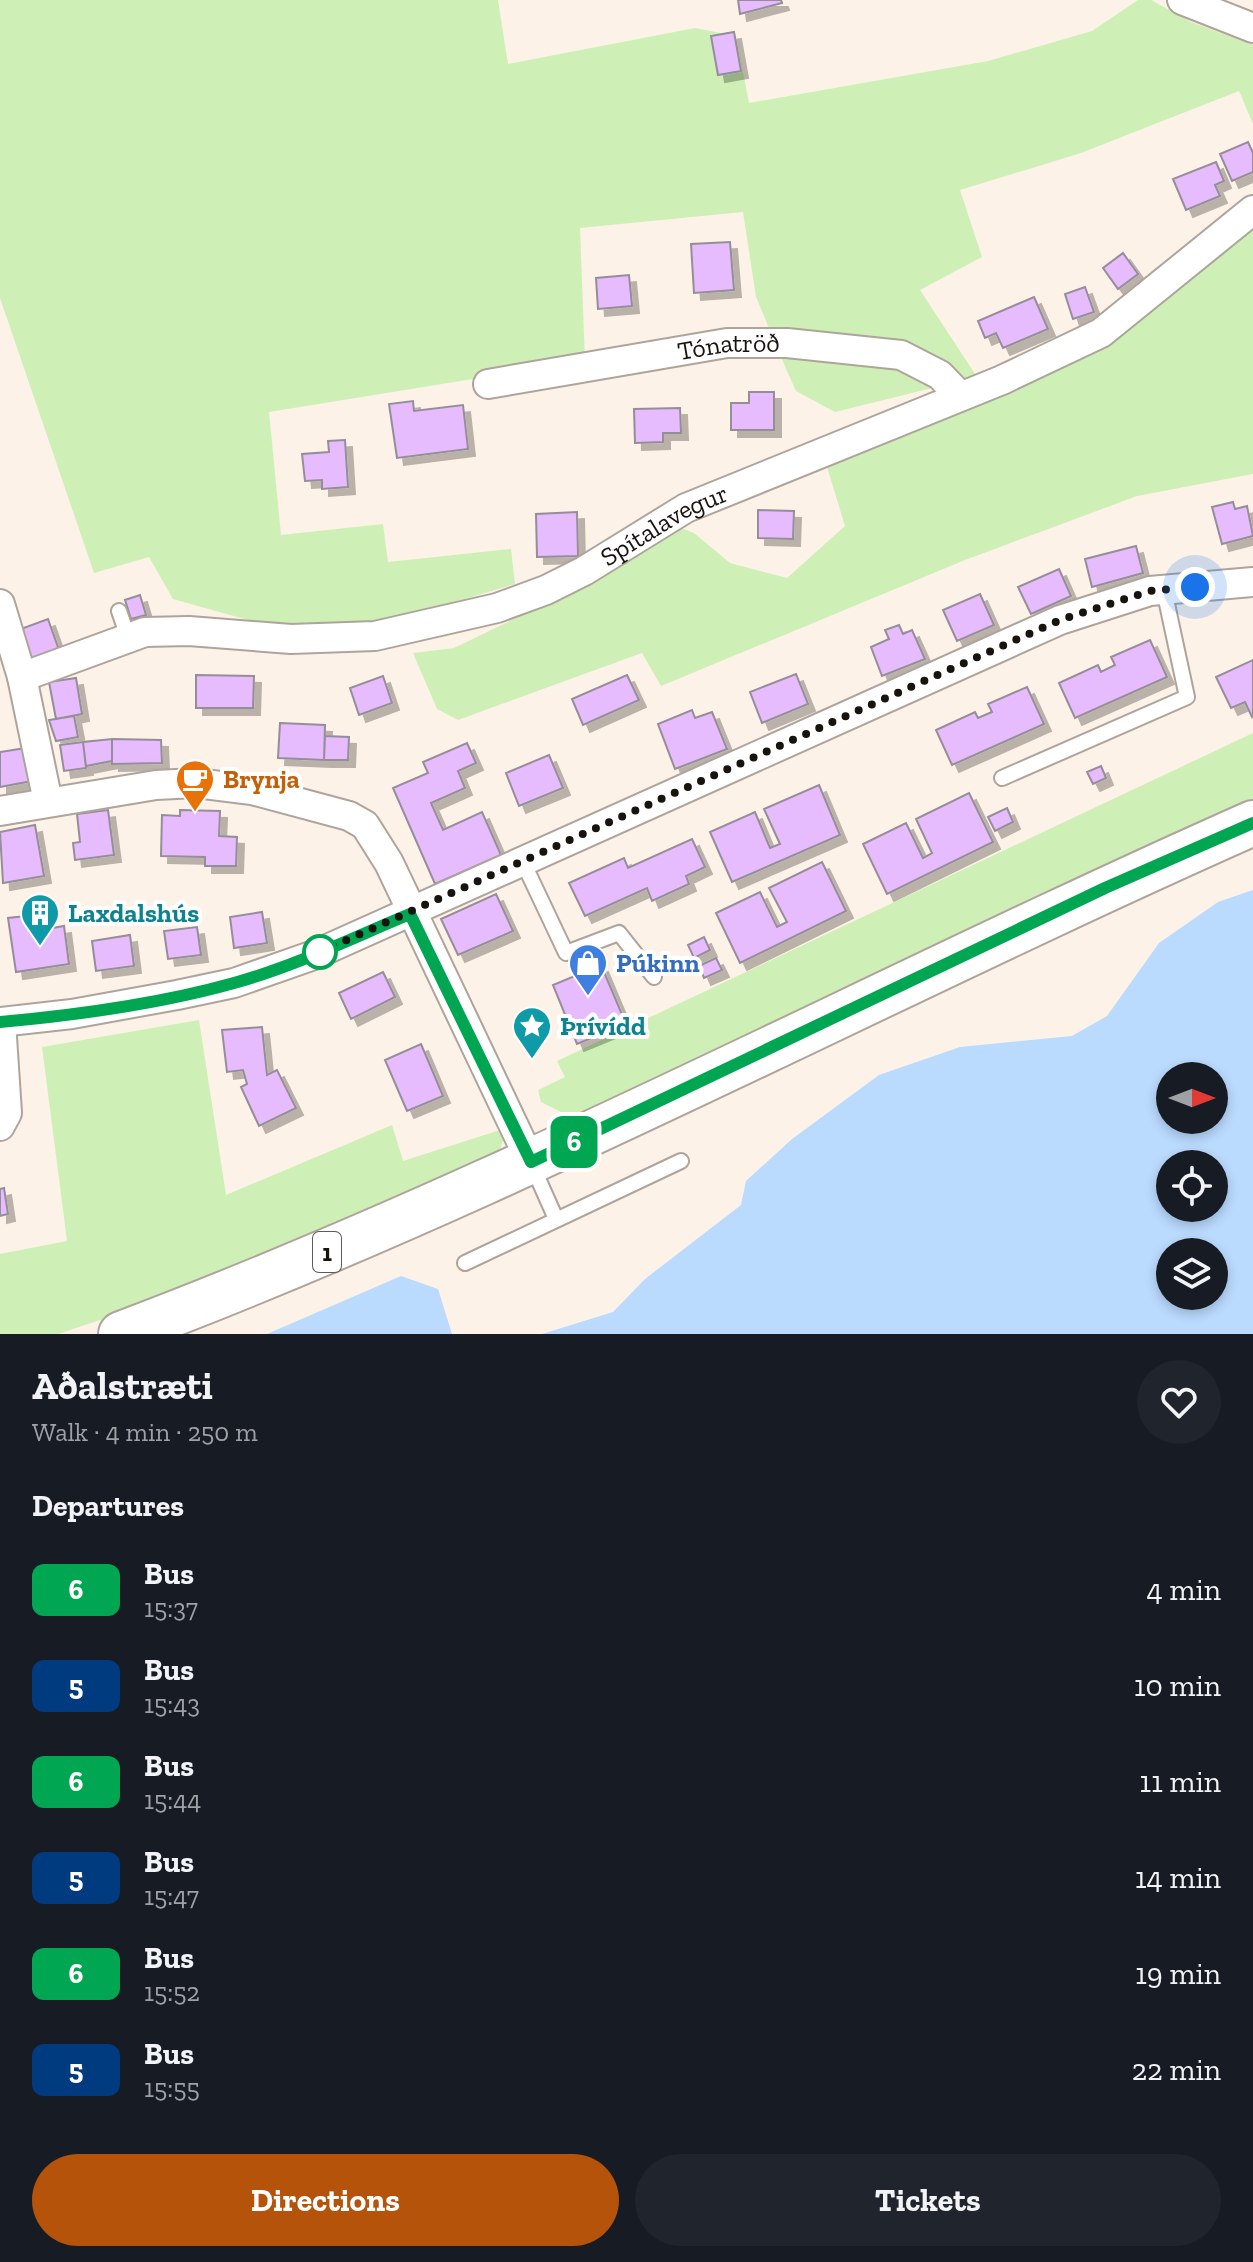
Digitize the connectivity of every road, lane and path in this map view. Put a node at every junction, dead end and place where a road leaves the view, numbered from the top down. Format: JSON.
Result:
{"nodes":[{"id":1,"x":1182,"y":0,"type":"edge"},
{"id":2,"x":1253,"y":28,"type":"edge"},
{"id":3,"x":1253,"y":210,"type":"edge"},
{"id":4,"x":488,"y":384,"type":"dead end"},
{"id":5,"x":960,"y":396,"type":"junction"},
{"id":6,"x":1253,"y":582,"type":"edge"},
{"id":7,"x":1164,"y":590,"type":"junction"},
{"id":8,"x":0,"y":604,"type":"edge"},
{"id":9,"x":22,"y":677,"type":"junction"},
{"id":10,"x":1002,"y":778,"type":"dead end"},
{"id":11,"x":48,"y":802,"type":"junction"},
{"id":12,"x":0,"y":811,"type":"edge"},
{"id":13,"x":1253,"y":823,"type":"edge"},
{"id":14,"x":523,"y":862,"type":"junction"},
{"id":15,"x":410,"y":914,"type":"junction"},
{"id":16,"x":654,"y":977,"type":"dead end"},
{"id":17,"x":0,"y":1022,"type":"edge"},
{"id":18,"x":0,"y":1126,"type":"edge"},
{"id":19,"x":681,"y":1161,"type":"dead end"},
{"id":20,"x":531,"y":1162,"type":"junction"},
{"id":21,"x":556,"y":1219,"type":"junction"},
{"id":22,"x":465,"y":1263,"type":"dead end"},
{"id":23,"x":123,"y":1334,"type":"edge"}],
"edges":[{"from":1,"to":2,"type":"street"},
{"from":3,"to":5,"type":"street","name":"Spítalavegur"},
{"from":4,"to":5,"type":"street","name":"Tónatröð"},
{"from":5,"to":9,"type":"street","name":"Spítalavegur"},
{"from":6,"to":7,"type":"street"},
{"from":7,"to":10,"type":"lane"},
{"from":7,"to":14,"type":"street"},
{"from":8,"to":9,"type":"street"},
{"from":9,"to":11,"type":"street"},
{"from":11,"to":12,"type":"street"},
{"from":11,"to":15,"type":"street"},
{"from":13,"to":20,"type":"highway","number":"1"},
{"from":14,"to":15,"type":"street"},
{"from":14,"to":16,"type":"lane"},
{"from":15,"to":17,"type":"street"},
{"from":15,"to":20,"type":"street"},
{"from":17,"to":18,"type":"street"},
{"from":19,"to":21,"type":"lane"},
{"from":20,"to":21,"type":"lane"},
{"from":20,"to":23,"type":"highway","number":"1"},
{"from":21,"to":22,"type":"lane"}]}
